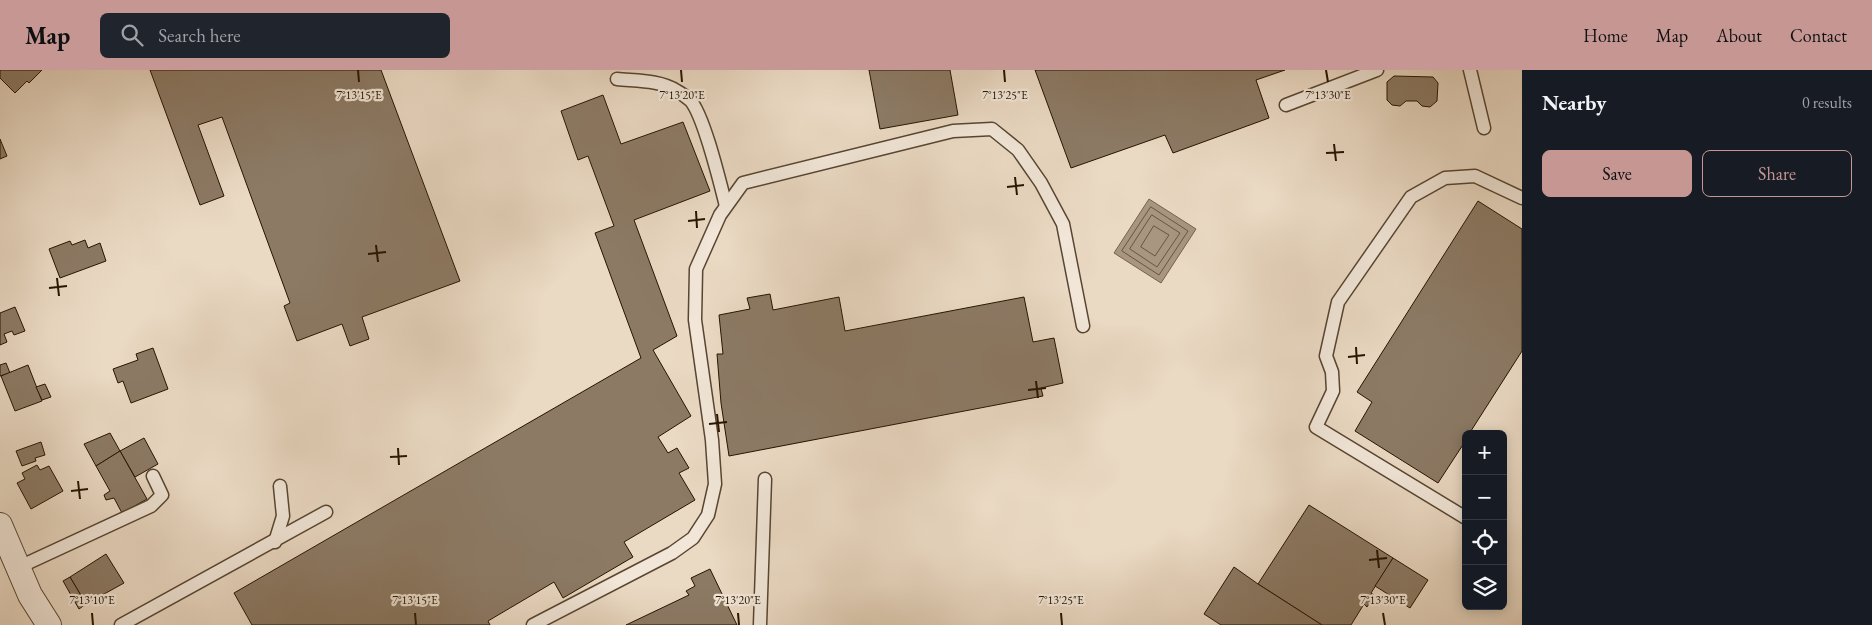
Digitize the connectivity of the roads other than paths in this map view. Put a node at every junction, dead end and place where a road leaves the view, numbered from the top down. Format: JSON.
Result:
{"nodes":[{"id":1,"x":1376,"y":70,"type":"edge"},
{"id":2,"x":1470,"y":70,"type":"edge"},
{"id":3,"x":617,"y":79,"type":"dead end"},
{"id":4,"x":1286,"y":105,"type":"dead end"},
{"id":5,"x":1484,"y":128,"type":"dead end"},
{"id":6,"x":1522,"y":198,"type":"edge"},
{"id":7,"x":726,"y":206,"type":"junction"},
{"id":8,"x":1083,"y":326,"type":"dead end"},
{"id":9,"x":152,"y":476,"type":"dead end"},
{"id":10,"x":765,"y":479,"type":"dead end"},
{"id":11,"x":280,"y":486,"type":"dead end"},
{"id":12,"x":326,"y":512,"type":"dead end"},
{"id":13,"x":1462,"y":516,"type":"edge"},
{"id":14,"x":0,"y":525,"type":"edge"},
{"id":15,"x":275,"y":542,"type":"junction"},
{"id":16,"x":17,"y":568,"type":"junction"},
{"id":17,"x":49,"y":625,"type":"edge"},
{"id":18,"x":121,"y":625,"type":"edge"},
{"id":19,"x":533,"y":625,"type":"edge"},
{"id":20,"x":760,"y":625,"type":"edge"}],
"edges":[{"from":1,"to":4,"type":"lane"},
{"from":2,"to":5,"type":"lane"},
{"from":3,"to":7,"type":"lane"},
{"from":6,"to":13,"type":"lane"},
{"from":7,"to":8,"type":"lane"},
{"from":7,"to":19,"type":"lane"},
{"from":9,"to":16,"type":"lane"},
{"from":10,"to":20,"type":"lane"},
{"from":11,"to":15,"type":"lane"},
{"from":12,"to":15,"type":"lane"},
{"from":14,"to":16,"type":"street"},
{"from":15,"to":18,"type":"lane"},
{"from":16,"to":17,"type":"street"}]}
